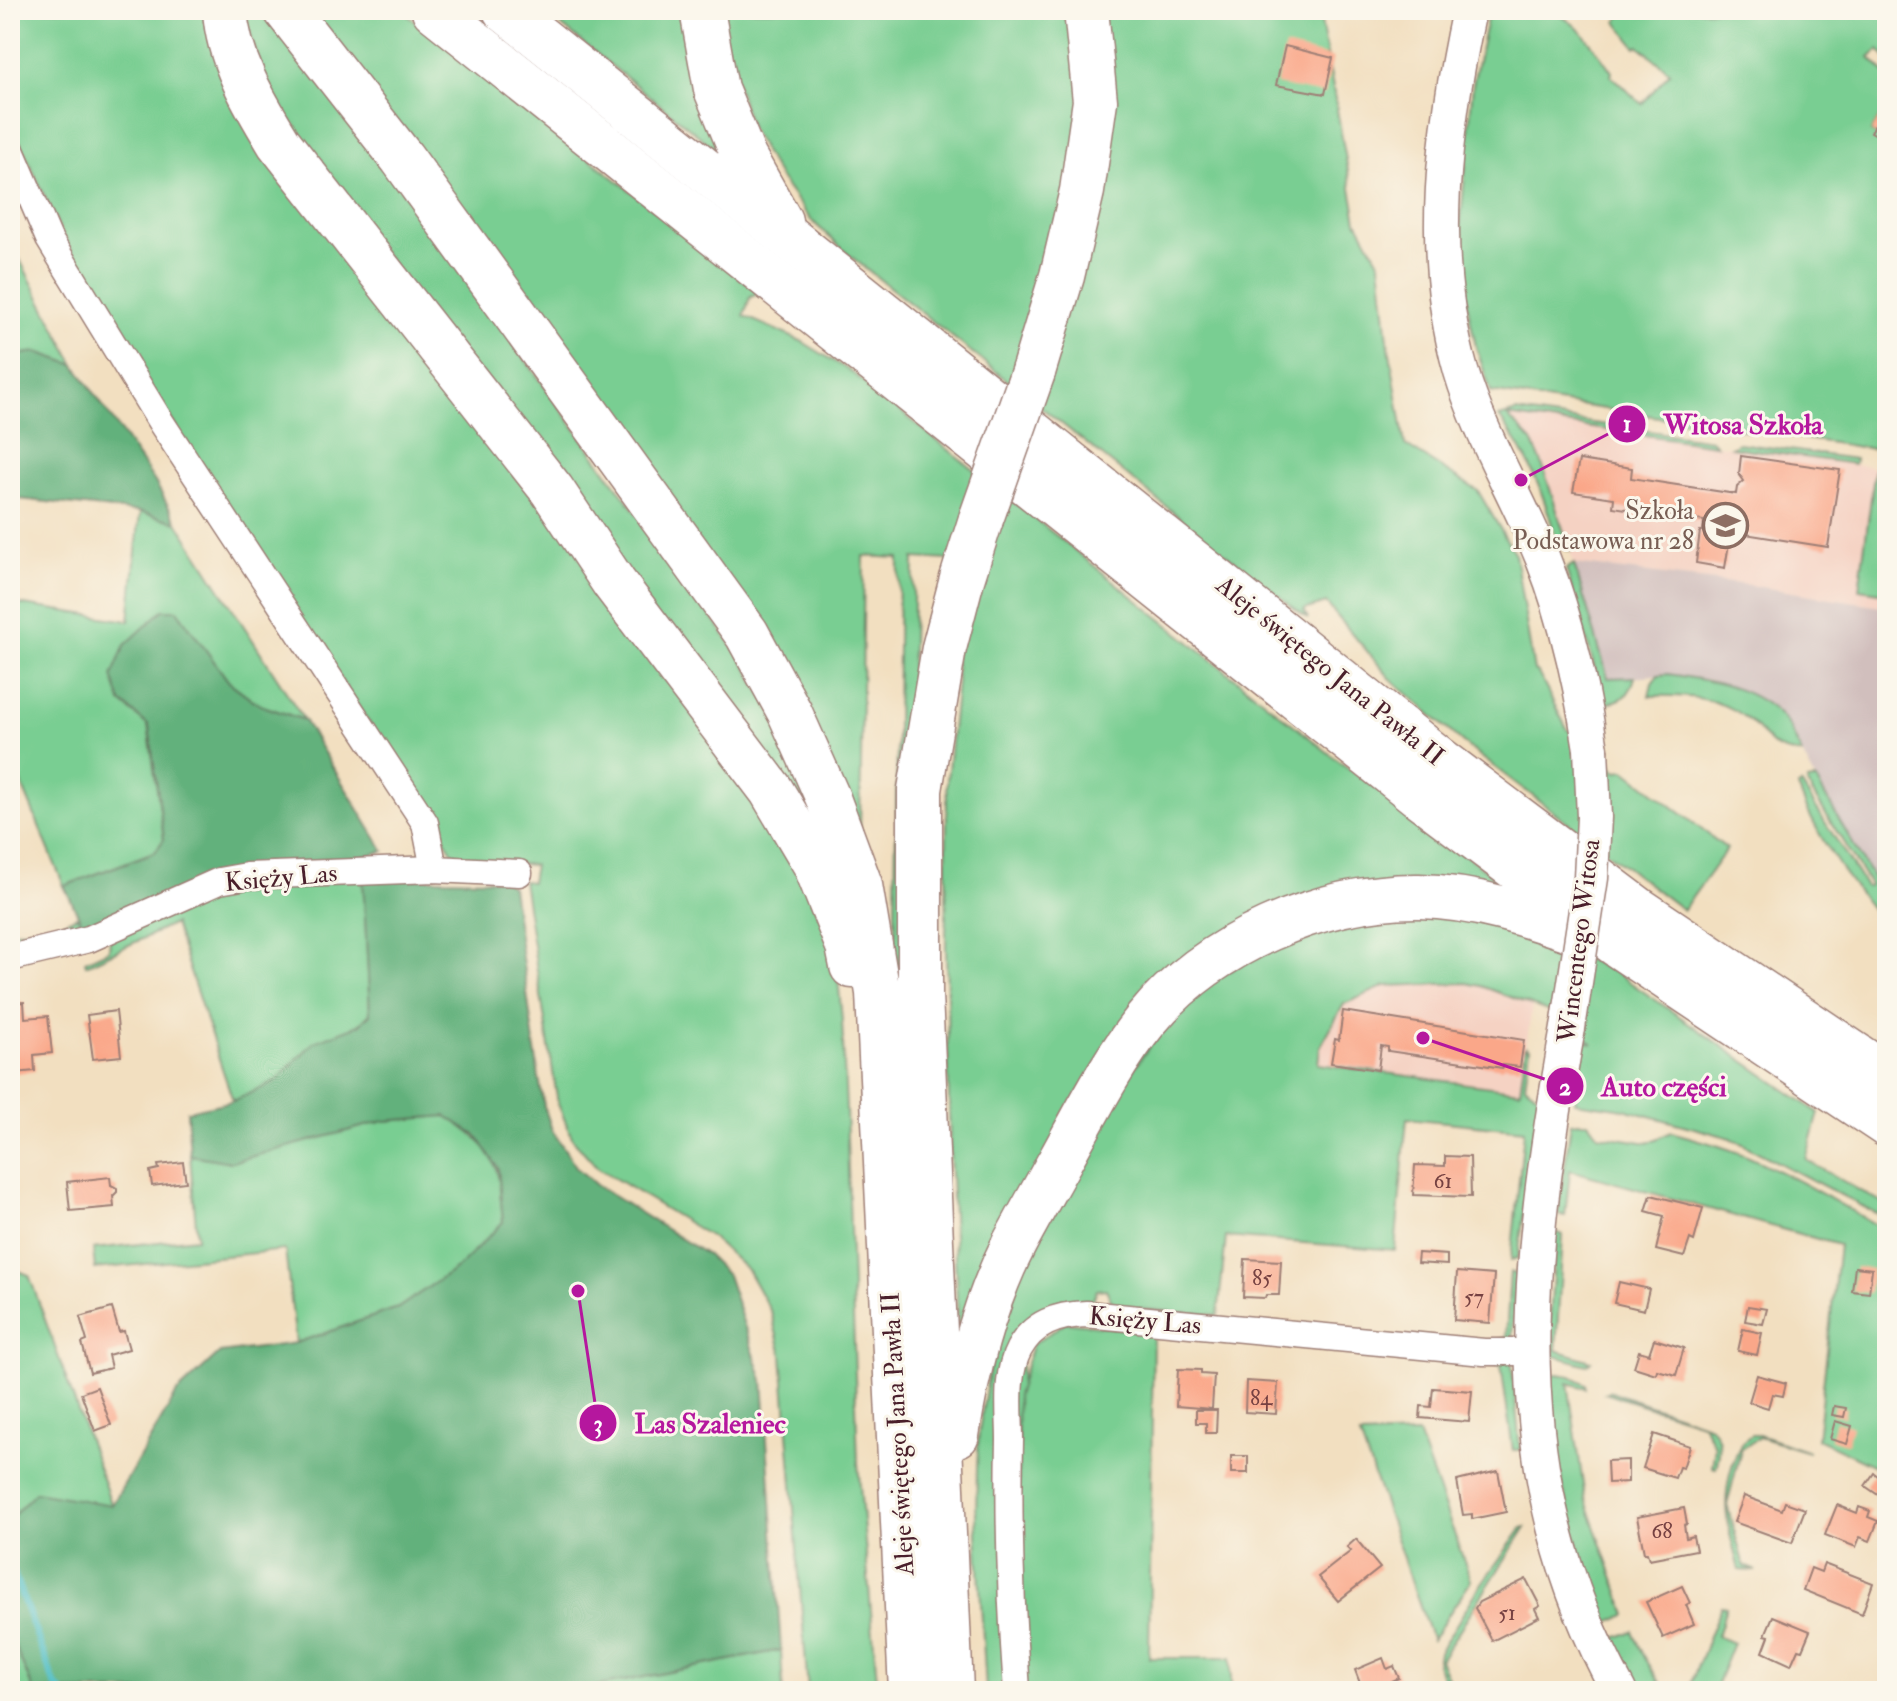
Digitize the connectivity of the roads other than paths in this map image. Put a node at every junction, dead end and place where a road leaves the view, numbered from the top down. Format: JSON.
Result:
{"nodes":[{"id":1,"x":225,"y":10,"type":"edge"},
{"id":2,"x":286,"y":10,"type":"edge"},
{"id":3,"x":434,"y":10,"type":"edge"},
{"id":4,"x":505,"y":10,"type":"edge"},
{"id":5,"x":702,"y":10,"type":"edge"},
{"id":6,"x":1086,"y":10,"type":"edge"},
{"id":7,"x":1469,"y":10,"type":"edge"},
{"id":8,"x":10,"y":148,"type":"edge"},
{"id":9,"x":791,"y":241,"type":"junction"},
{"id":10,"x":434,"y":869,"type":"junction"},
{"id":11,"x":519,"y":873,"type":"dead end"},
{"id":12,"x":1616,"y":944,"type":"junction"},
{"id":13,"x":10,"y":958,"type":"edge"},
{"id":14,"x":1887,"y":1076,"type":"edge"},
{"id":15,"x":1887,"y":1125,"type":"edge"},
{"id":16,"x":886,"y":1178,"type":"junction"},
{"id":17,"x":1531,"y":1352,"type":"junction"},
{"id":18,"x":945,"y":1569,"type":"junction"},
{"id":19,"x":911,"y":1691,"type":"edge"},
{"id":20,"x":951,"y":1691,"type":"edge"},
{"id":21,"x":1017,"y":1691,"type":"edge"},
{"id":22,"x":1619,"y":1691,"type":"edge"}],
"edges":[{"from":1,"to":16,"type":"highway"},
{"from":2,"to":16,"type":"highway"},
{"from":3,"to":12,"type":"highway"},
{"from":4,"to":9,"type":"highway","name":"Aleje świętego Jana Pawła II"},
{"from":5,"to":9,"type":"highway"},
{"from":6,"to":18,"type":"highway","bridge":true},
{"from":7,"to":17,"type":"street","name":"Wincentego Witosa","bridge":true},
{"from":8,"to":10,"type":"street"},
{"from":9,"to":14,"type":"highway","name":"Aleje świętego Jana Pawła II"},
{"from":10,"to":11,"type":"street","name":"Księży Las"},
{"from":10,"to":13,"type":"street","name":"Księży Las"},
{"from":12,"to":15,"type":"highway"},
{"from":12,"to":18,"type":"highway"},
{"from":16,"to":19,"type":"highway","name":"Aleje świętego Jana Pawła II"},
{"from":17,"to":21,"type":"street","name":"Księży Las"},
{"from":17,"to":22,"type":"street","name":"Wincentego Witosa"},
{"from":18,"to":20,"type":"highway","name":"Aleje świętego Jana Pawła II"}]}
